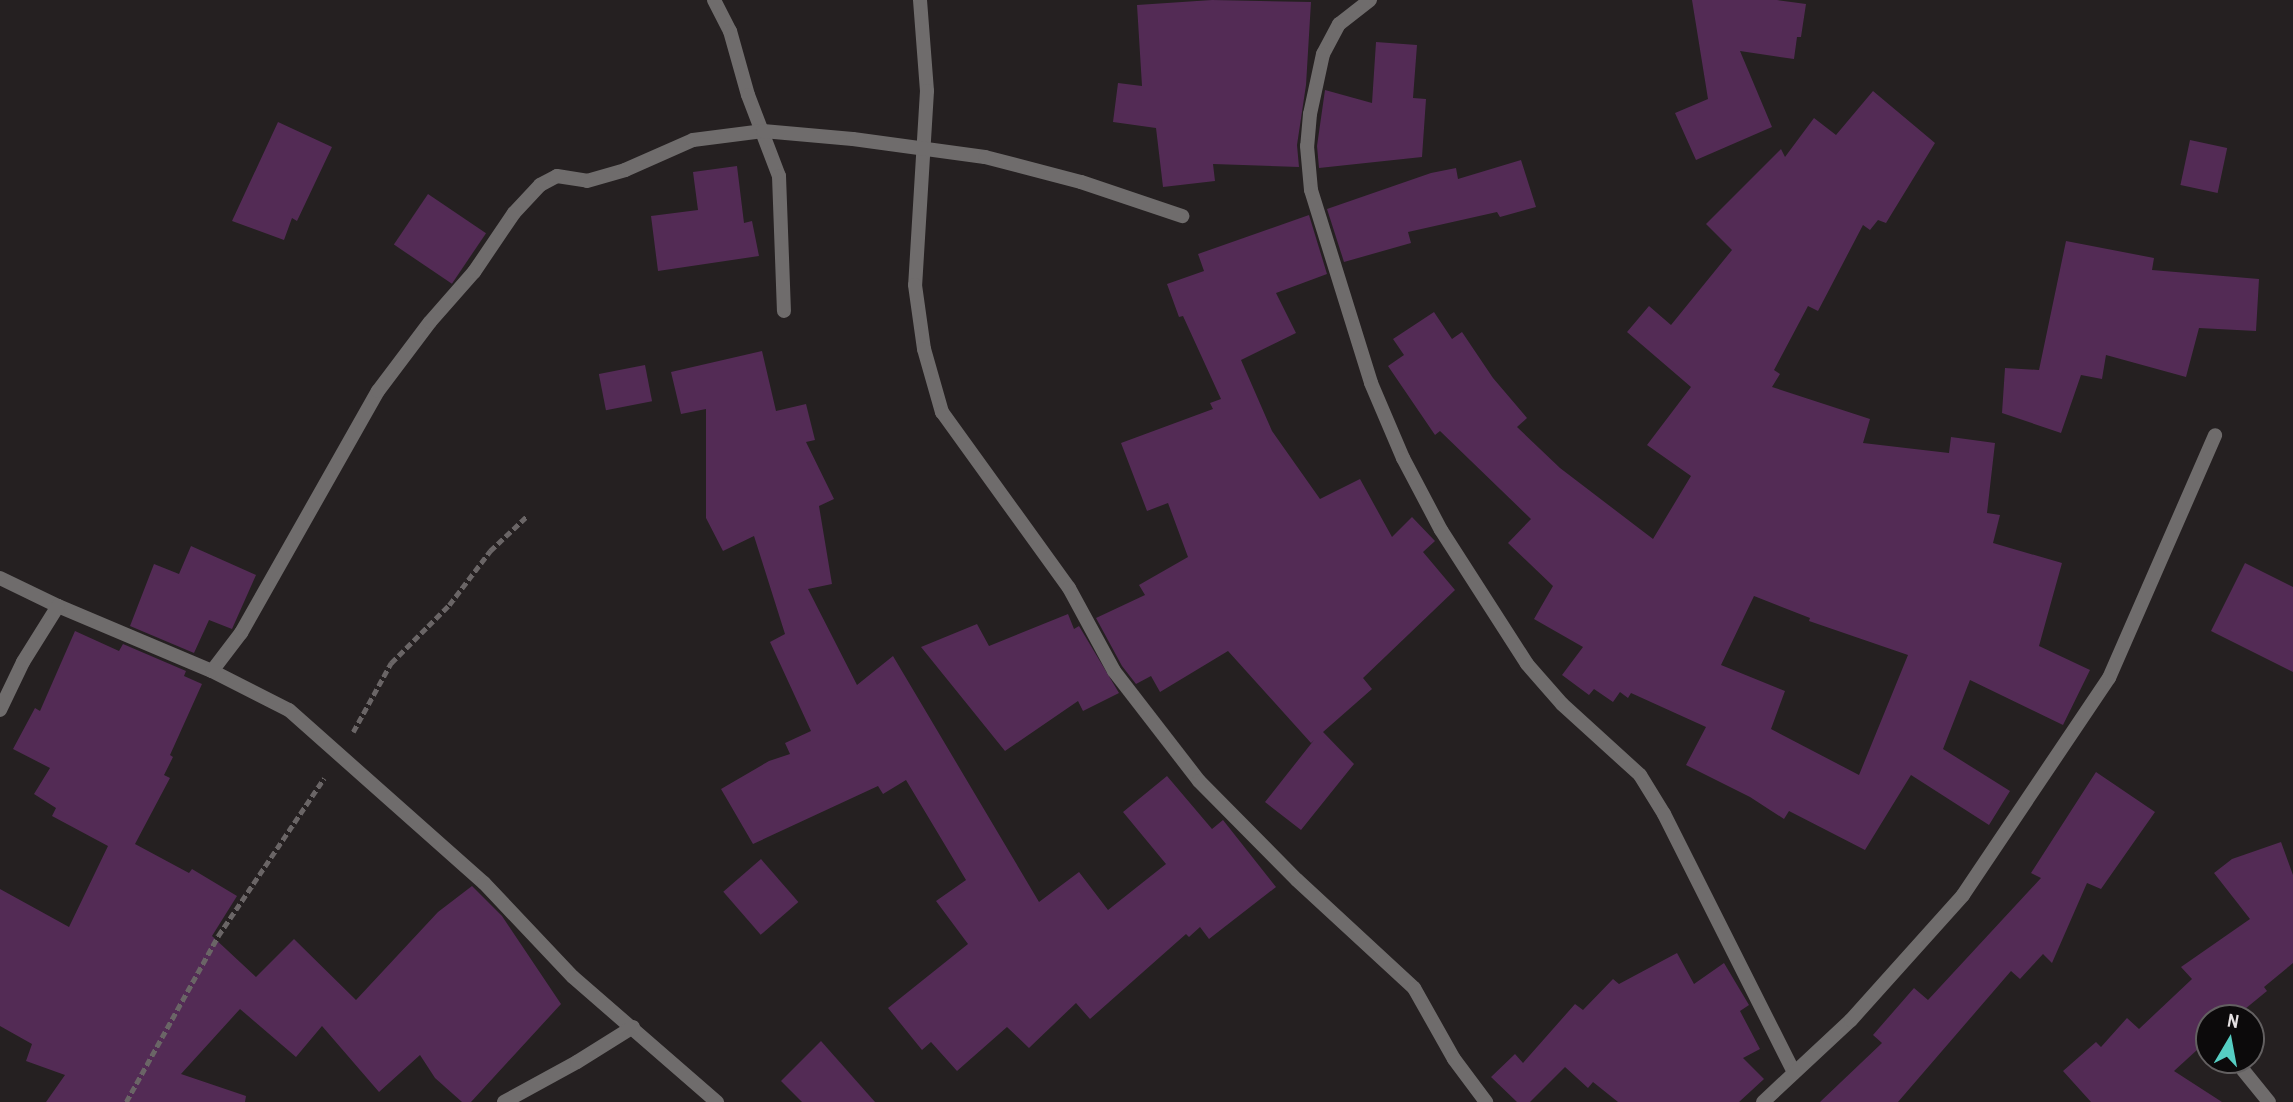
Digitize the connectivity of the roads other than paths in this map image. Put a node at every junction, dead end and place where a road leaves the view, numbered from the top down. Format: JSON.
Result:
{"nodes":[{"id":1,"x":714,"y":0,"type":"edge"},
{"id":2,"x":920,"y":0,"type":"edge"},
{"id":3,"x":1370,"y":0,"type":"edge"},
{"id":4,"x":763,"y":131,"type":"junction"},
{"id":5,"x":923,"y":148,"type":"junction"},
{"id":6,"x":1182,"y":216,"type":"dead end"},
{"id":7,"x":784,"y":311,"type":"dead end"},
{"id":8,"x":2216,"y":435,"type":"dead end"},
{"id":9,"x":0,"y":578,"type":"edge"},
{"id":10,"x":58,"y":606,"type":"junction"},
{"id":11,"x":212,"y":671,"type":"junction"},
{"id":12,"x":0,"y":710,"type":"edge"},
{"id":13,"x":632,"y":1027,"type":"junction"},
{"id":14,"x":1794,"y":1072,"type":"junction"},
{"id":15,"x":2246,"y":1074,"type":"edge"},
{"id":16,"x":504,"y":1102,"type":"edge"},
{"id":17,"x":717,"y":1102,"type":"edge"},
{"id":18,"x":1486,"y":1102,"type":"edge"},
{"id":19,"x":1763,"y":1102,"type":"edge"},
{"id":20,"x":2269,"y":1102,"type":"edge"}],
"edges":[{"from":1,"to":4,"type":"street"},
{"from":2,"to":5,"type":"street"},
{"from":3,"to":14,"type":"street"},
{"from":4,"to":5,"type":"street"},
{"from":4,"to":7,"type":"street"},
{"from":4,"to":11,"type":"street"},
{"from":5,"to":6,"type":"street"},
{"from":5,"to":18,"type":"street"},
{"from":8,"to":14,"type":"street"},
{"from":9,"to":10,"type":"street"},
{"from":10,"to":11,"type":"street"},
{"from":10,"to":12,"type":"street"},
{"from":11,"to":13,"type":"street"},
{"from":13,"to":16,"type":"street"},
{"from":13,"to":17,"type":"street"},
{"from":14,"to":19,"type":"street"},
{"from":15,"to":20,"type":"street"}]}
